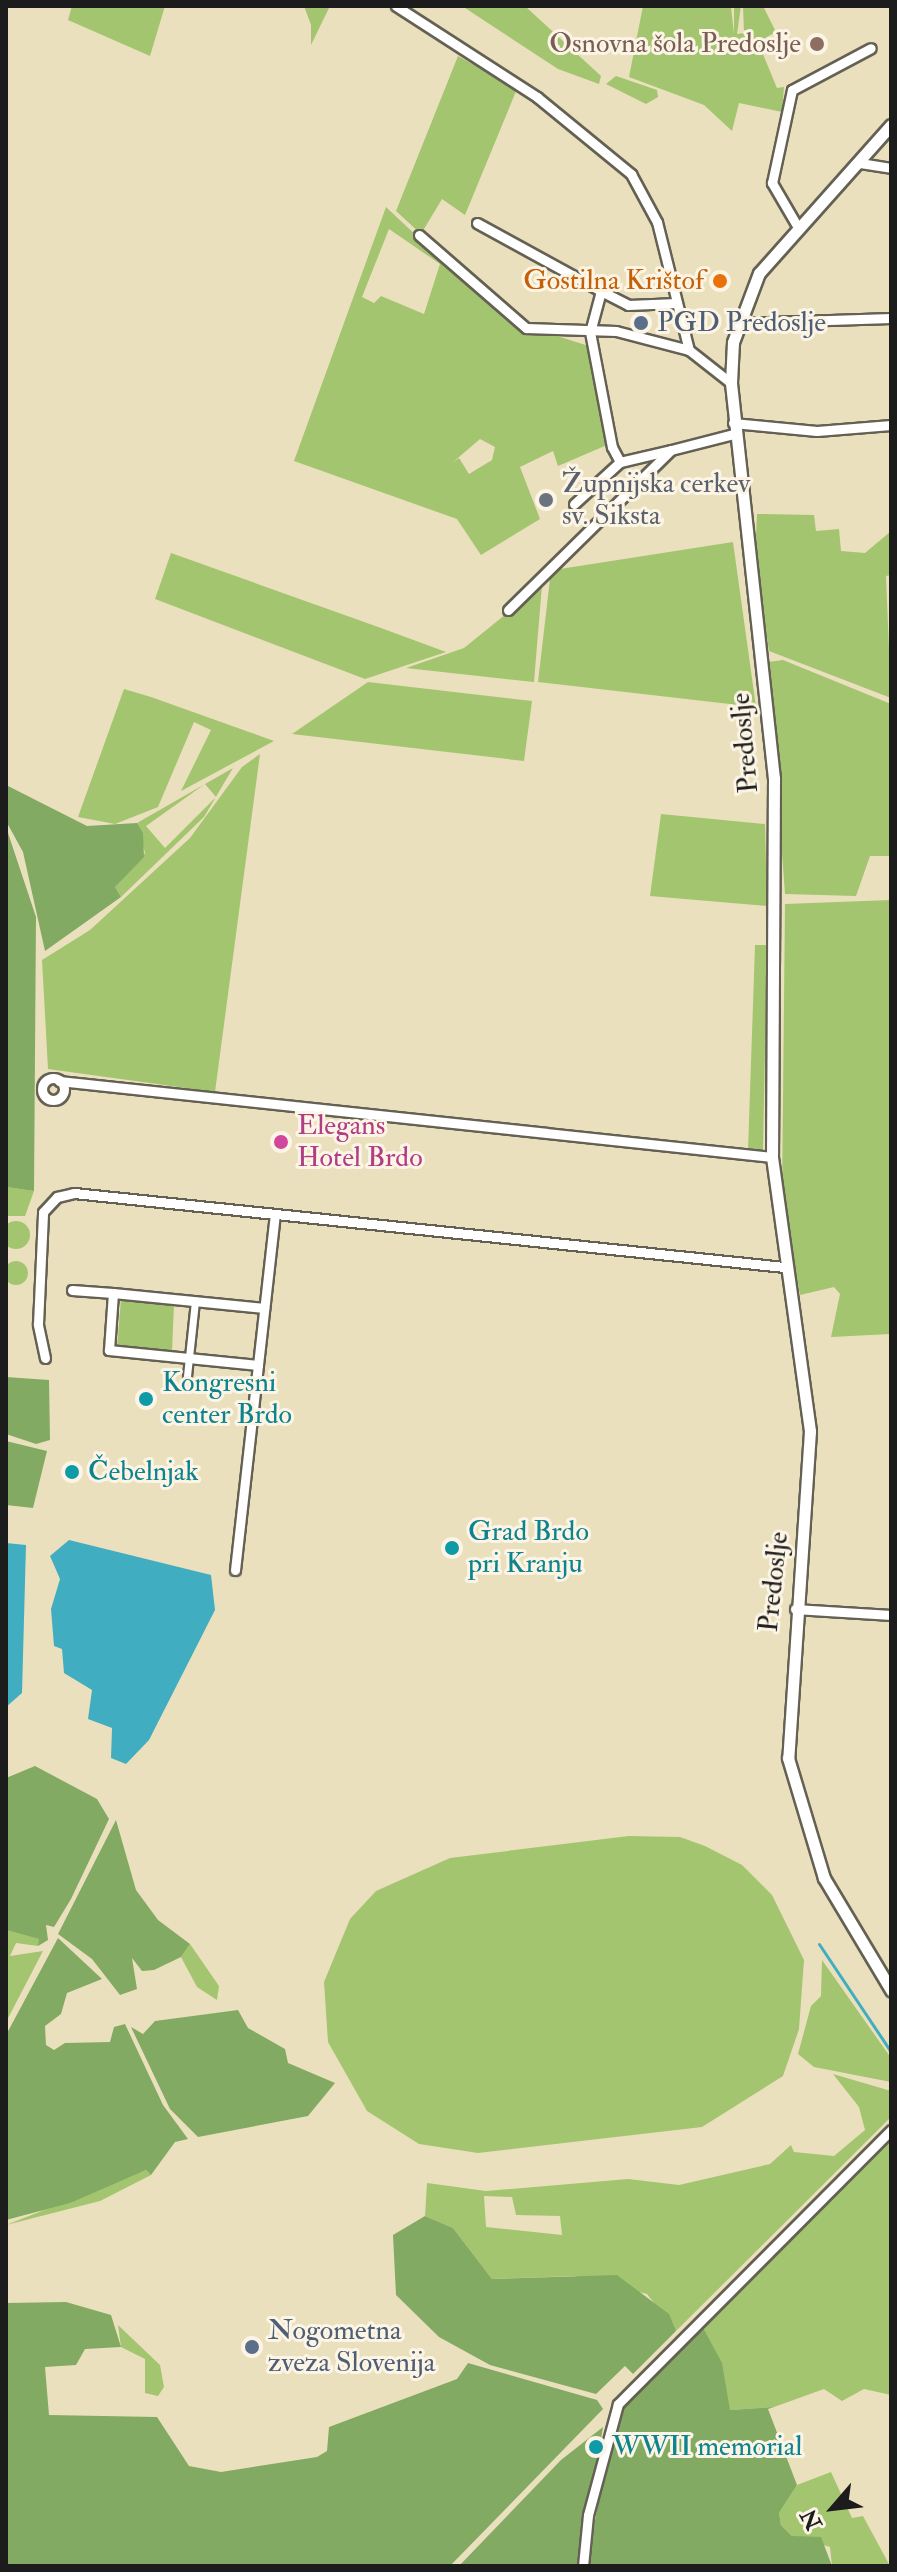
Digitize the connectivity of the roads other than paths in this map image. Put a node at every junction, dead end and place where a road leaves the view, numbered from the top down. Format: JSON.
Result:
{"nodes":[{"id":1,"x":396,"y":6,"type":"edge"},
{"id":2,"x":871,"y":48,"type":"dead end"},
{"id":3,"x":891,"y":125,"type":"edge"},
{"id":4,"x":860,"y":163,"type":"junction"},
{"id":5,"x":891,"y":168,"type":"edge"},
{"id":6,"x":477,"y":223,"type":"dead end"},
{"id":7,"x":796,"y":224,"type":"junction"},
{"id":8,"x":419,"y":235,"type":"dead end"},
{"id":9,"x":601,"y":291,"type":"junction"},
{"id":10,"x":677,"y":303,"type":"junction"},
{"id":11,"x":891,"y":318,"type":"edge"},
{"id":12,"x":738,"y":323,"type":"junction"},
{"id":13,"x":590,"y":332,"type":"junction"},
{"id":14,"x":689,"y":350,"type":"junction"},
{"id":15,"x":731,"y":383,"type":"junction"},
{"id":16,"x":891,"y":425,"type":"edge"},
{"id":17,"x":733,"y":428,"type":"junction"},
{"id":18,"x":671,"y":450,"type":"junction"},
{"id":19,"x":620,"y":462,"type":"junction"},
{"id":20,"x":574,"y":504,"type":"dead end"},
{"id":21,"x":508,"y":610,"type":"dead end"},
{"id":22,"x":59,"y":1081,"type":"junction"},
{"id":23,"x":87,"y":1083,"type":"junction"},
{"id":24,"x":63,"y":1092,"type":"junction"},
{"id":25,"x":772,"y":1157,"type":"junction"},
{"id":26,"x":275,"y":1215,"type":"junction"},
{"id":27,"x":784,"y":1267,"type":"junction"},
{"id":28,"x":72,"y":1290,"type":"dead end"},
{"id":29,"x":113,"y":1293,"type":"junction"},
{"id":30,"x":195,"y":1301,"type":"junction"},
{"id":31,"x":264,"y":1308,"type":"junction"},
{"id":32,"x":189,"y":1357,"type":"junction"},
{"id":33,"x":45,"y":1358,"type":"dead end"},
{"id":34,"x":258,"y":1365,"type":"junction"},
{"id":35,"x":187,"y":1376,"type":"dead end"},
{"id":36,"x":235,"y":1570,"type":"dead end"},
{"id":37,"x":793,"y":1609,"type":"junction"},
{"id":38,"x":891,"y":1615,"type":"edge"},
{"id":39,"x":891,"y":1990,"type":"edge"},
{"id":40,"x":891,"y":2130,"type":"edge"},
{"id":41,"x":583,"y":2566,"type":"edge"}],
"edges":[{"from":1,"to":10,"type":"street"},
{"from":2,"to":7,"type":"street"},
{"from":3,"to":4,"type":"street","name":"Predoslje"},
{"from":4,"to":5,"type":"street"},
{"from":4,"to":7,"type":"street","name":"Predoslje"},
{"from":6,"to":9,"type":"street"},
{"from":7,"to":12,"type":"street","name":"Predoslje"},
{"from":8,"to":13,"type":"street"},
{"from":9,"to":10,"type":"street"},
{"from":9,"to":13,"type":"street"},
{"from":10,"to":14,"type":"street"},
{"from":11,"to":12,"type":"street"},
{"from":12,"to":15,"type":"street","name":"Predoslje"},
{"from":13,"to":14,"type":"street"},
{"from":13,"to":19,"type":"street"},
{"from":14,"to":15,"type":"street"},
{"from":15,"to":17,"type":"street","name":"Predoslje"},
{"from":16,"to":17,"type":"street"},
{"from":17,"to":18,"type":"street"},
{"from":17,"to":25,"type":"street","name":"Predoslje"},
{"from":18,"to":19,"type":"street"},
{"from":18,"to":21,"type":"street"},
{"from":19,"to":20,"type":"street"},
{"from":22,"to":23,"type":"street"},
{"from":22,"to":24,"type":"street"},
{"from":22,"to":24,"type":"street"},
{"from":23,"to":24,"type":"street"},
{"from":23,"to":25,"type":"street"},
{"from":25,"to":27,"type":"street","name":"Predoslje"},
{"from":26,"to":27,"type":"street"},
{"from":26,"to":31,"type":"street"},
{"from":26,"to":33,"type":"street"},
{"from":27,"to":37,"type":"street","name":"Predoslje"},
{"from":28,"to":29,"type":"street"},
{"from":29,"to":30,"type":"street"},
{"from":29,"to":32,"type":"street"},
{"from":30,"to":31,"type":"street"},
{"from":30,"to":32,"type":"street"},
{"from":31,"to":34,"type":"street"},
{"from":32,"to":34,"type":"street"},
{"from":32,"to":35,"type":"street"},
{"from":34,"to":36,"type":"street"},
{"from":37,"to":38,"type":"street"},
{"from":37,"to":39,"type":"street","name":"Predoslje"},
{"from":40,"to":41,"type":"street"}]}
